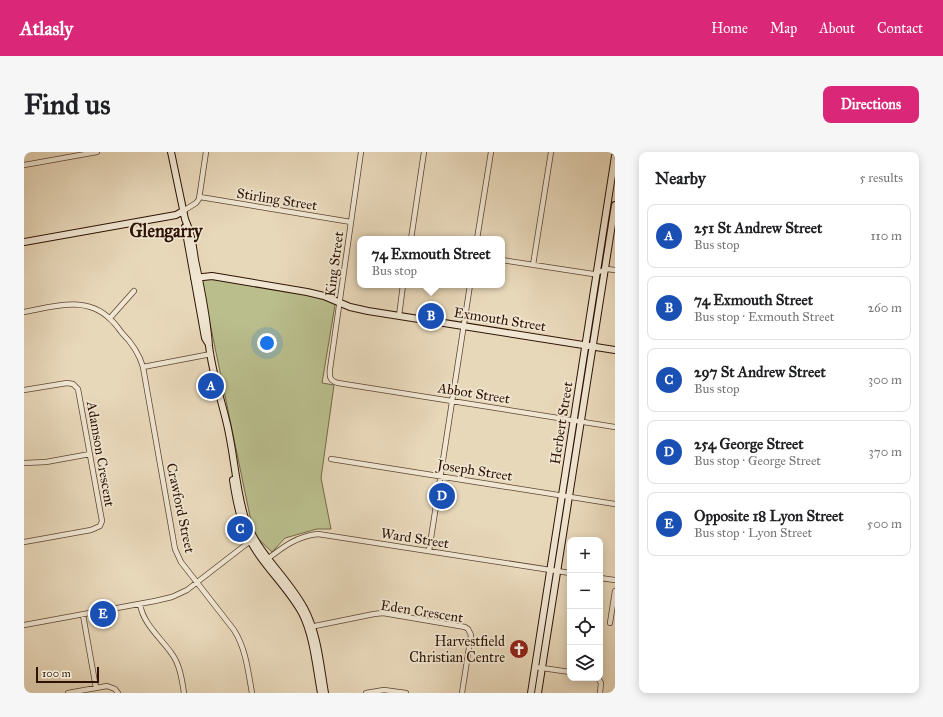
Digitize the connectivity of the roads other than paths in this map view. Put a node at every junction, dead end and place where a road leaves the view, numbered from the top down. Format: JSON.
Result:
{"nodes":[{"id":1,"x":97,"y":152,"type":"edge"},
{"id":2,"x":172,"y":152,"type":"edge"},
{"id":3,"x":206,"y":152,"type":"edge"},
{"id":4,"x":361,"y":152,"type":"edge"},
{"id":5,"x":424,"y":152,"type":"edge"},
{"id":6,"x":491,"y":152,"type":"edge"},
{"id":7,"x":551,"y":152,"type":"edge"},
{"id":8,"x":615,"y":156,"type":"edge"},
{"id":9,"x":24,"y":165,"type":"edge"},
{"id":10,"x":614,"y":170,"type":"edge"},
{"id":11,"x":200,"y":197,"type":"junction"},
{"id":12,"x":615,"y":205,"type":"edge"},
{"id":13,"x":183,"y":211,"type":"junction"},
{"id":14,"x":351,"y":222,"type":"junction"},
{"id":15,"x":411,"y":236,"type":"edge"},
{"id":16,"x":477,"y":236,"type":"edge"},
{"id":17,"x":24,"y":242,"type":"edge"},
{"id":18,"x":505,"y":260,"type":"edge"},
{"id":19,"x":533,"y":265,"type":"junction"},
{"id":20,"x":605,"y":269,"type":"junction"},
{"id":21,"x":615,"y":270,"type":"edge"},
{"id":22,"x":597,"y":273,"type":"junction"},
{"id":23,"x":196,"y":278,"type":"junction"},
{"id":24,"x":403,"y":288,"type":"edge"},
{"id":25,"x":470,"y":288,"type":"edge"},
{"id":26,"x":134,"y":291,"type":"dead end"},
{"id":27,"x":339,"y":303,"type":"junction"},
{"id":28,"x":24,"y":312,"type":"edge"},
{"id":29,"x":399,"y":316,"type":"junction"},
{"id":30,"x":110,"y":318,"type":"junction"},
{"id":31,"x":464,"y":326,"type":"junction"},
{"id":32,"x":585,"y":345,"type":"junction"},
{"id":33,"x":593,"y":346,"type":"junction"},
{"id":34,"x":615,"y":350,"type":"edge"},
{"id":35,"x":211,"y":354,"type":"junction"},
{"id":36,"x":142,"y":367,"type":"junction"},
{"id":37,"x":330,"y":379,"type":"joint"},
{"id":38,"x":24,"y":390,"type":"edge"},
{"id":39,"x":452,"y":401,"type":"junction"},
{"id":40,"x":574,"y":420,"type":"junction"},
{"id":41,"x":581,"y":421,"type":"junction"},
{"id":42,"x":615,"y":427,"type":"edge"},
{"id":43,"x":90,"y":454,"type":"junction"},
{"id":44,"x":331,"y":459,"type":"dead end"},
{"id":45,"x":24,"y":463,"type":"edge"},
{"id":46,"x":441,"y":476,"type":"junction"},
{"id":47,"x":562,"y":495,"type":"junction"},
{"id":48,"x":569,"y":496,"type":"junction"},
{"id":49,"x":615,"y":504,"type":"edge"},
{"id":50,"x":252,"y":540,"type":"junction"},
{"id":51,"x":24,"y":542,"type":"edge"},
{"id":52,"x":429,"y":551,"type":"junction"},
{"id":53,"x":266,"y":561,"type":"junction"},
{"id":54,"x":550,"y":570,"type":"junction"},
{"id":55,"x":558,"y":571,"type":"junction"},
{"id":56,"x":567,"y":572,"type":"edge"},
{"id":57,"x":603,"y":578,"type":"edge"},
{"id":58,"x":615,"y":580,"type":"edge"},
{"id":59,"x":197,"y":582,"type":"junction"},
{"id":60,"x":615,"y":591,"type":"edge"},
{"id":61,"x":140,"y":604,"type":"junction"},
{"id":62,"x":83,"y":614,"type":"junction"},
{"id":63,"x":610,"y":623,"type":"dead end"},
{"id":64,"x":24,"y":625,"type":"edge"},
{"id":65,"x":310,"y":627,"type":"junction"},
{"id":66,"x":535,"y":667,"type":"junction"},
{"id":67,"x":542,"y":668,"type":"junction"},
{"id":68,"x":567,"y":672,"type":"edge"},
{"id":69,"x":600,"y":681,"type":"edge"},
{"id":70,"x":96,"y":688,"type":"junction"},
{"id":71,"x":69,"y":693,"type":"edge"},
{"id":72,"x":118,"y":693,"type":"edge"},
{"id":73,"x":184,"y":693,"type":"edge"},
{"id":74,"x":252,"y":693,"type":"edge"},
{"id":75,"x":321,"y":693,"type":"edge"},
{"id":76,"x":325,"y":693,"type":"edge"},
{"id":77,"x":366,"y":693,"type":"edge"},
{"id":78,"x":406,"y":693,"type":"edge"},
{"id":79,"x":462,"y":693,"type":"edge"},
{"id":80,"x":530,"y":693,"type":"edge"},
{"id":81,"x":538,"y":693,"type":"edge"},
{"id":82,"x":600,"y":693,"type":"edge"}],
"edges":[{"from":1,"to":9,"type":"street"},
{"from":2,"to":13,"type":"street"},
{"from":3,"to":11,"type":"street"},
{"from":4,"to":14,"type":"street","name":"King Street"},
{"from":5,"to":15,"type":"street"},
{"from":6,"to":16,"type":"street"},
{"from":7,"to":19,"type":"street"},
{"from":8,"to":10,"type":"street","name":"Herbert Street"},
{"from":10,"to":22,"type":"street","name":"Herbert Street"},
{"from":11,"to":13,"type":"street"},
{"from":11,"to":14,"type":"street","name":"Stirling Street"},
{"from":12,"to":20,"type":"street","name":"Herbert Street"},
{"from":13,"to":17,"type":"street"},
{"from":13,"to":23,"type":"street"},
{"from":14,"to":27,"type":"street","name":"King Street"},
{"from":18,"to":19,"type":"street"},
{"from":19,"to":22,"type":"street"},
{"from":20,"to":21,"type":"street"},
{"from":20,"to":22,"type":"street"},
{"from":20,"to":33,"type":"street","name":"Herbert Street"},
{"from":22,"to":32,"type":"street","name":"Herbert Street"},
{"from":23,"to":27,"type":"street","name":"Exmouth Street"},
{"from":23,"to":35,"type":"street"},
{"from":24,"to":29,"type":"street"},
{"from":25,"to":31,"type":"street"},
{"from":26,"to":30,"type":"street"},
{"from":27,"to":29,"type":"street","name":"Exmouth Street"},
{"from":27,"to":37,"type":"street","name":"King Street"},
{"from":28,"to":30,"type":"street","name":"Crawford Street"},
{"from":29,"to":31,"type":"street","name":"Exmouth Street"},
{"from":30,"to":36,"type":"street","name":"Crawford Street"},
{"from":31,"to":32,"type":"street","name":"Exmouth Street"},
{"from":31,"to":39,"type":"street"},
{"from":32,"to":33,"type":"street","name":"Exmouth Street"},
{"from":32,"to":40,"type":"street","name":"Herbert Street"},
{"from":33,"to":34,"type":"street","name":"Exmouth Street"},
{"from":33,"to":41,"type":"street","name":"Herbert Street"},
{"from":35,"to":36,"type":"street"},
{"from":35,"to":50,"type":"street"},
{"from":36,"to":59,"type":"street","name":"Crawford Street"},
{"from":37,"to":39,"type":"street","name":"Abbot Street"},
{"from":38,"to":43,"type":"street","name":"Adamson Crescent"},
{"from":39,"to":40,"type":"street","name":"Abbot Street"},
{"from":39,"to":46,"type":"street"},
{"from":40,"to":41,"type":"street","name":"Abbot Street"},
{"from":40,"to":47,"type":"street","name":"Herbert Street"},
{"from":41,"to":42,"type":"street","name":"Abbot Street"},
{"from":41,"to":48,"type":"street","name":"Herbert Street"},
{"from":43,"to":45,"type":"street"},
{"from":43,"to":51,"type":"street","name":"Adamson Crescent"},
{"from":44,"to":46,"type":"street","name":"Joseph Street"},
{"from":46,"to":47,"type":"street","name":"Joseph Street"},
{"from":46,"to":52,"type":"street"},
{"from":47,"to":48,"type":"street","name":"Joseph Street"},
{"from":47,"to":54,"type":"street","name":"Herbert Street"},
{"from":48,"to":49,"type":"street","name":"Joseph Street"},
{"from":48,"to":55,"type":"street","name":"Herbert Street"},
{"from":50,"to":53,"type":"street"},
{"from":50,"to":59,"type":"street"},
{"from":52,"to":53,"type":"street","name":"Ward Street"},
{"from":52,"to":54,"type":"street","name":"Ward Street"},
{"from":53,"to":65,"type":"street"},
{"from":54,"to":55,"type":"street","name":"Ward Street"},
{"from":54,"to":66,"type":"street","name":"Herbert Street"},
{"from":55,"to":56,"type":"street","name":"Ward Street"},
{"from":55,"to":67,"type":"street","name":"Herbert Street"},
{"from":57,"to":58,"type":"street"},
{"from":59,"to":61,"type":"street"},
{"from":59,"to":74,"type":"street","name":"Crawford Street"},
{"from":60,"to":63,"type":"street"},
{"from":61,"to":62,"type":"street"},
{"from":61,"to":73,"type":"street"},
{"from":62,"to":64,"type":"street"},
{"from":62,"to":70,"type":"street"},
{"from":65,"to":75,"type":"street"},
{"from":65,"to":76,"type":"street"},
{"from":65,"to":79,"type":"street","name":"Eden Crescent"},
{"from":66,"to":67,"type":"street"},
{"from":66,"to":80,"type":"street","name":"Herbert Street"},
{"from":67,"to":68,"type":"street"},
{"from":67,"to":81,"type":"street","name":"Herbert Street"},
{"from":69,"to":82,"type":"street"},
{"from":70,"to":71,"type":"street"},
{"from":70,"to":72,"type":"street"},
{"from":77,"to":78,"type":"street"}]}
